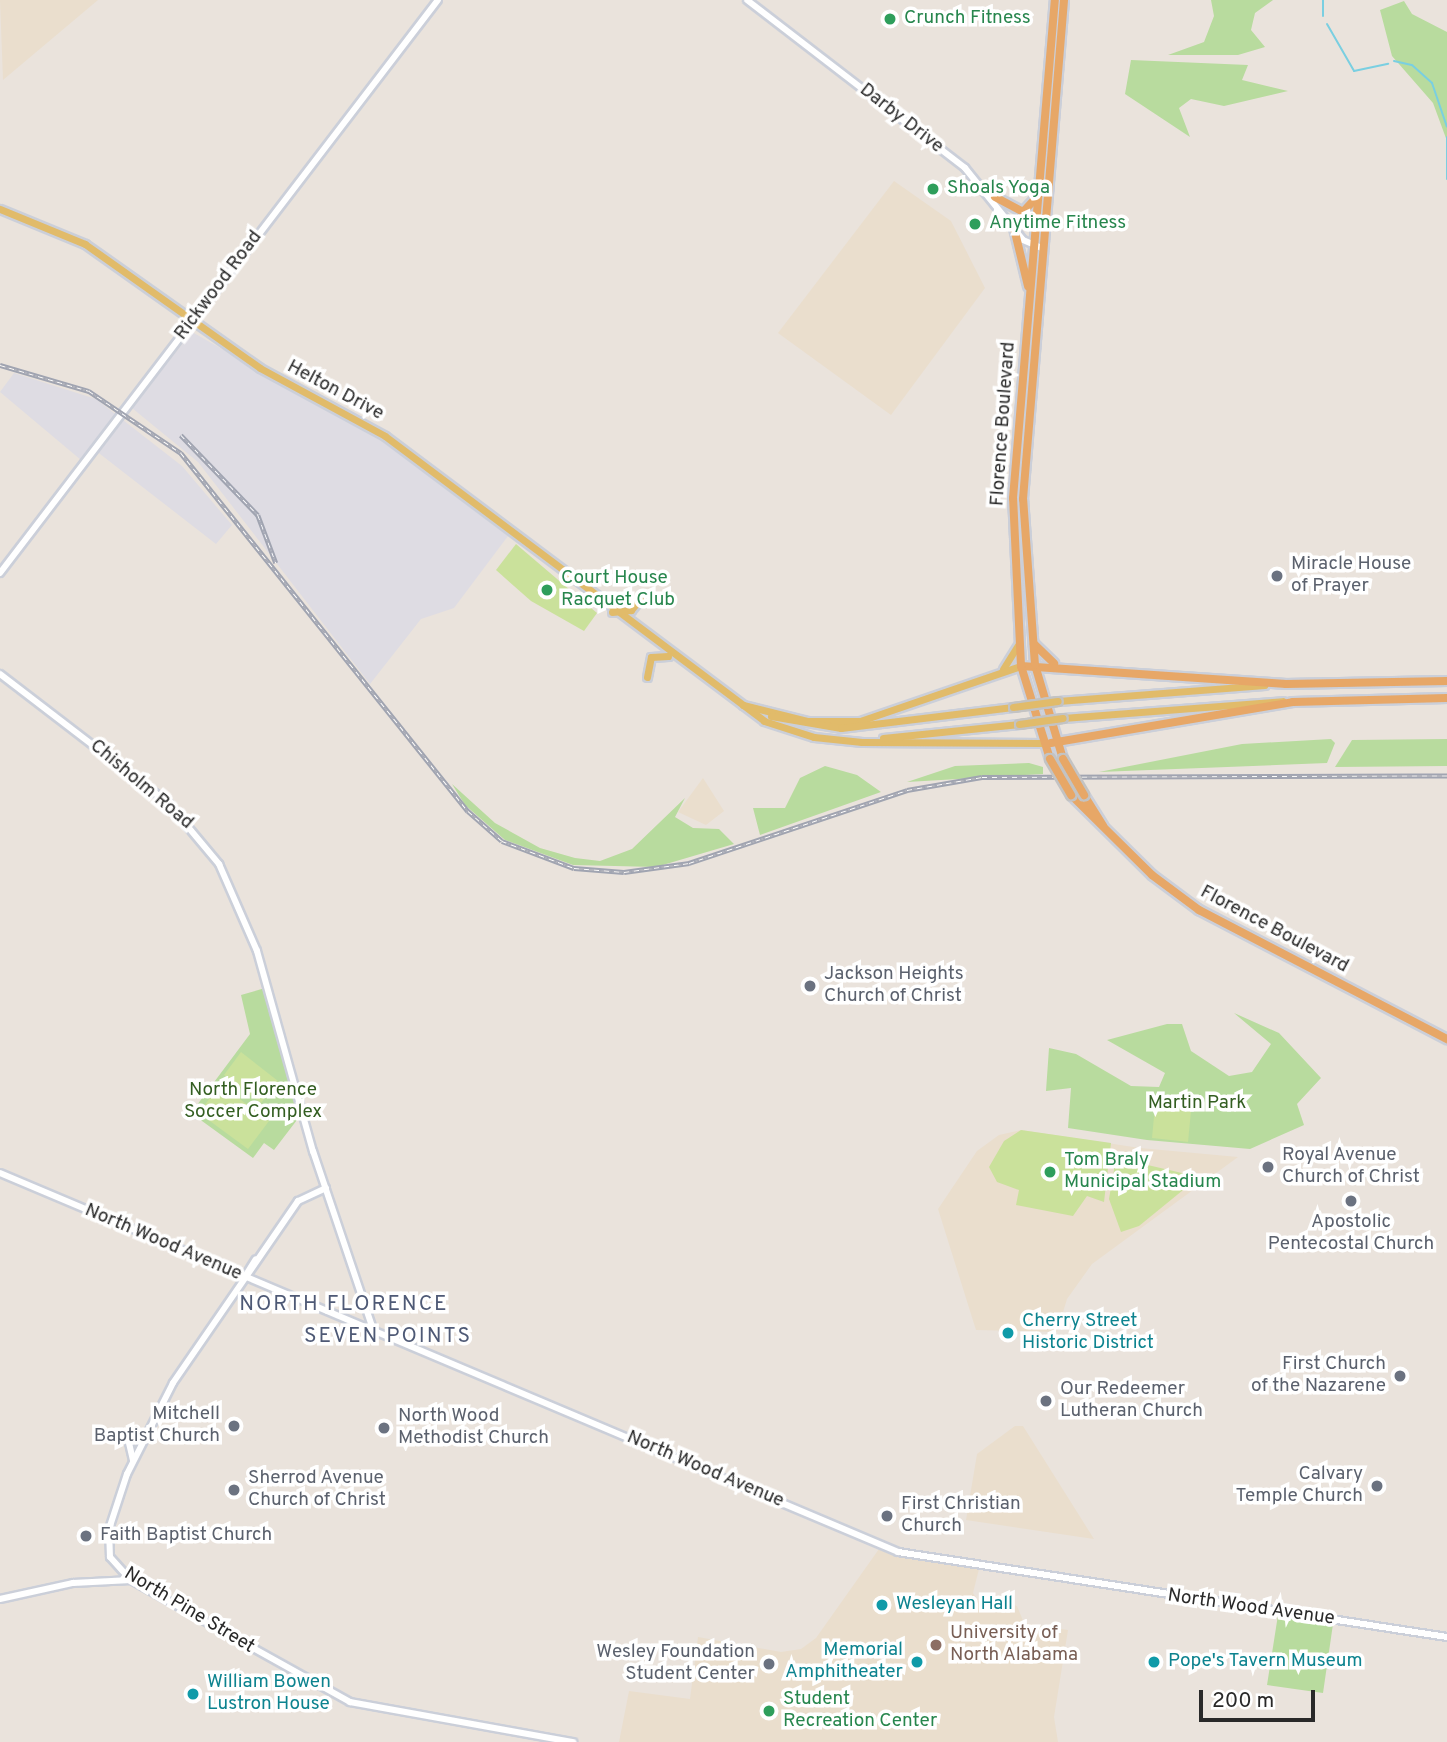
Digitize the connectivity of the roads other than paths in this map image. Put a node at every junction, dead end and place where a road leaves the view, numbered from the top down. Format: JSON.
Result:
{"nodes":[{"id":1,"x":438,"y":0,"type":"edge"},
{"id":2,"x":747,"y":0,"type":"edge"},
{"id":3,"x":1055,"y":0,"type":"edge"},
{"id":4,"x":1064,"y":0,"type":"edge"},
{"id":5,"x":1037,"y":194,"type":"junction"},
{"id":6,"x":995,"y":197,"type":"junction"},
{"id":7,"x":0,"y":209,"type":"edge"},
{"id":8,"x":1013,"y":224,"type":"junction"},
{"id":9,"x":1037,"y":247,"type":"junction"},
{"id":10,"x":1029,"y":291,"type":"junction"},
{"id":11,"x":192,"y":322,"type":"junction"},
{"id":12,"x":0,"y":573,"type":"edge"},
{"id":13,"x":639,"y":599,"type":"dead end"},
{"id":14,"x":612,"y":612,"type":"junction"},
{"id":15,"x":1032,"y":639,"type":"junction"},
{"id":16,"x":1020,"y":641,"type":"junction"},
{"id":17,"x":672,"y":656,"type":"junction"},
{"id":18,"x":1035,"y":665,"type":"junction"},
{"id":19,"x":1060,"y":665,"type":"junction"},
{"id":20,"x":1021,"y":666,"type":"junction"},
{"id":21,"x":995,"y":673,"type":"junction"},
{"id":22,"x":0,"y":674,"type":"edge"},
{"id":23,"x":647,"y":677,"type":"dead end"},
{"id":24,"x":1447,"y":681,"type":"edge"},
{"id":25,"x":1286,"y":684,"type":"junction"},
{"id":26,"x":1447,"y":698,"type":"edge"},
{"id":27,"x":1293,"y":702,"type":"junction"},
{"id":28,"x":739,"y":705,"type":"junction"},
{"id":29,"x":754,"y":712,"type":"junction"},
{"id":30,"x":1077,"y":739,"type":"junction"},
{"id":31,"x":834,"y":740,"type":"junction"},
{"id":32,"x":1055,"y":742,"type":"junction"},
{"id":33,"x":1043,"y":743,"type":"junction"},
{"id":34,"x":1024,"y":745,"type":"junction"},
{"id":35,"x":1050,"y":757,"type":"junction"},
{"id":36,"x":1063,"y":759,"type":"junction"},
{"id":37,"x":1104,"y":827,"type":"junction"},
{"id":38,"x":1447,"y":1039,"type":"edge"},
{"id":39,"x":0,"y":1173,"type":"edge"},
{"id":40,"x":326,"y":1188,"type":"junction"},
{"id":41,"x":244,"y":1278,"type":"junction"},
{"id":42,"x":374,"y":1332,"type":"junction"},
{"id":43,"x":129,"y":1443,"type":"dead end"},
{"id":44,"x":133,"y":1463,"type":"junction"},
{"id":45,"x":131,"y":1580,"type":"junction"},
{"id":46,"x":0,"y":1600,"type":"edge"},
{"id":47,"x":1447,"y":1637,"type":"edge"},
{"id":48,"x":573,"y":1742,"type":"edge"}],
"edges":[{"from":1,"to":11,"type":"main road","name":"Rickwood Road"},
{"from":2,"to":6,"type":"main road","name":"Darby Drive"},
{"from":3,"to":5,"type":"highway","name":"Florence Boulevard"},
{"from":4,"to":9,"type":"highway","name":"Florence Boulevard"},
{"from":5,"to":6,"type":"highway"},
{"from":5,"to":9,"type":"highway","name":"Florence Boulevard"},
{"from":6,"to":8,"type":"main road","name":"Darby Drive"},
{"from":7,"to":11,"type":"main road","name":"Helton Drive"},
{"from":8,"to":9,"type":"main road","name":"Darby Drive"},
{"from":8,"to":10,"type":"highway"},
{"from":9,"to":10,"type":"highway","name":"Florence Boulevard"},
{"from":9,"to":15,"type":"highway","name":"Florence Boulevard"},
{"from":10,"to":16,"type":"highway","name":"Florence Boulevard"},
{"from":11,"to":12,"type":"main road","name":"Rickwood Road"},
{"from":11,"to":14,"type":"main road","name":"Helton Drive"},
{"from":13,"to":14,"type":"main road"},
{"from":14,"to":17,"type":"main road","name":"Helton Drive"},
{"from":15,"to":18,"type":"highway","name":"Florence Boulevard"},
{"from":15,"to":19,"type":"highway"},
{"from":16,"to":20,"type":"highway","name":"Florence Boulevard"},
{"from":16,"to":21,"type":"main road"},
{"from":17,"to":23,"type":"main road"},
{"from":17,"to":28,"type":"main road","name":"Helton Drive"},
{"from":18,"to":19,"type":"highway"},
{"from":18,"to":20,"type":"highway"},
{"from":18,"to":32,"type":"highway","name":"Florence Boulevard"},
{"from":19,"to":25,"type":"highway"},
{"from":20,"to":21,"type":"main road"},
{"from":20,"to":33,"type":"highway","name":"Florence Boulevard"},
{"from":21,"to":28,"type":"main road"},
{"from":22,"to":40,"type":"main road","name":"Chisholm Road"},
{"from":24,"to":25,"type":"highway"},
{"from":25,"to":29,"type":"main road","bridge":true},
{"from":26,"to":27,"type":"highway"},
{"from":27,"to":30,"type":"highway"},
{"from":27,"to":31,"type":"main road","bridge":true},
{"from":28,"to":29,"type":"main road"},
{"from":29,"to":31,"type":"main road"},
{"from":30,"to":32,"type":"highway"},
{"from":30,"to":36,"type":"highway"},
{"from":31,"to":34,"type":"main road"},
{"from":32,"to":33,"type":"highway"},
{"from":32,"to":36,"type":"highway","name":"Florence Boulevard"},
{"from":33,"to":34,"type":"main road"},
{"from":33,"to":35,"type":"highway","name":"Florence Boulevard"},
{"from":34,"to":35,"type":"main road"},
{"from":35,"to":37,"type":"highway","name":"Florence Boulevard","bridge":true},
{"from":36,"to":37,"type":"highway","name":"Florence Boulevard","bridge":true},
{"from":37,"to":38,"type":"highway","name":"Florence Boulevard"},
{"from":39,"to":41,"type":"main road","name":"North Wood Avenue"},
{"from":40,"to":41,"type":"main road","name":"North Pine Street"},
{"from":40,"to":42,"type":"main road","name":"Chisholm Road"},
{"from":41,"to":42,"type":"main road","name":"North Wood Avenue"},
{"from":41,"to":44,"type":"main road","name":"North Pine Street"},
{"from":42,"to":47,"type":"main road","name":"North Wood Avenue"},
{"from":43,"to":44,"type":"main road"},
{"from":44,"to":45,"type":"main road","name":"North Pine Street"},
{"from":45,"to":46,"type":"main road"},
{"from":45,"to":48,"type":"main road","name":"North Pine Street"}]}
